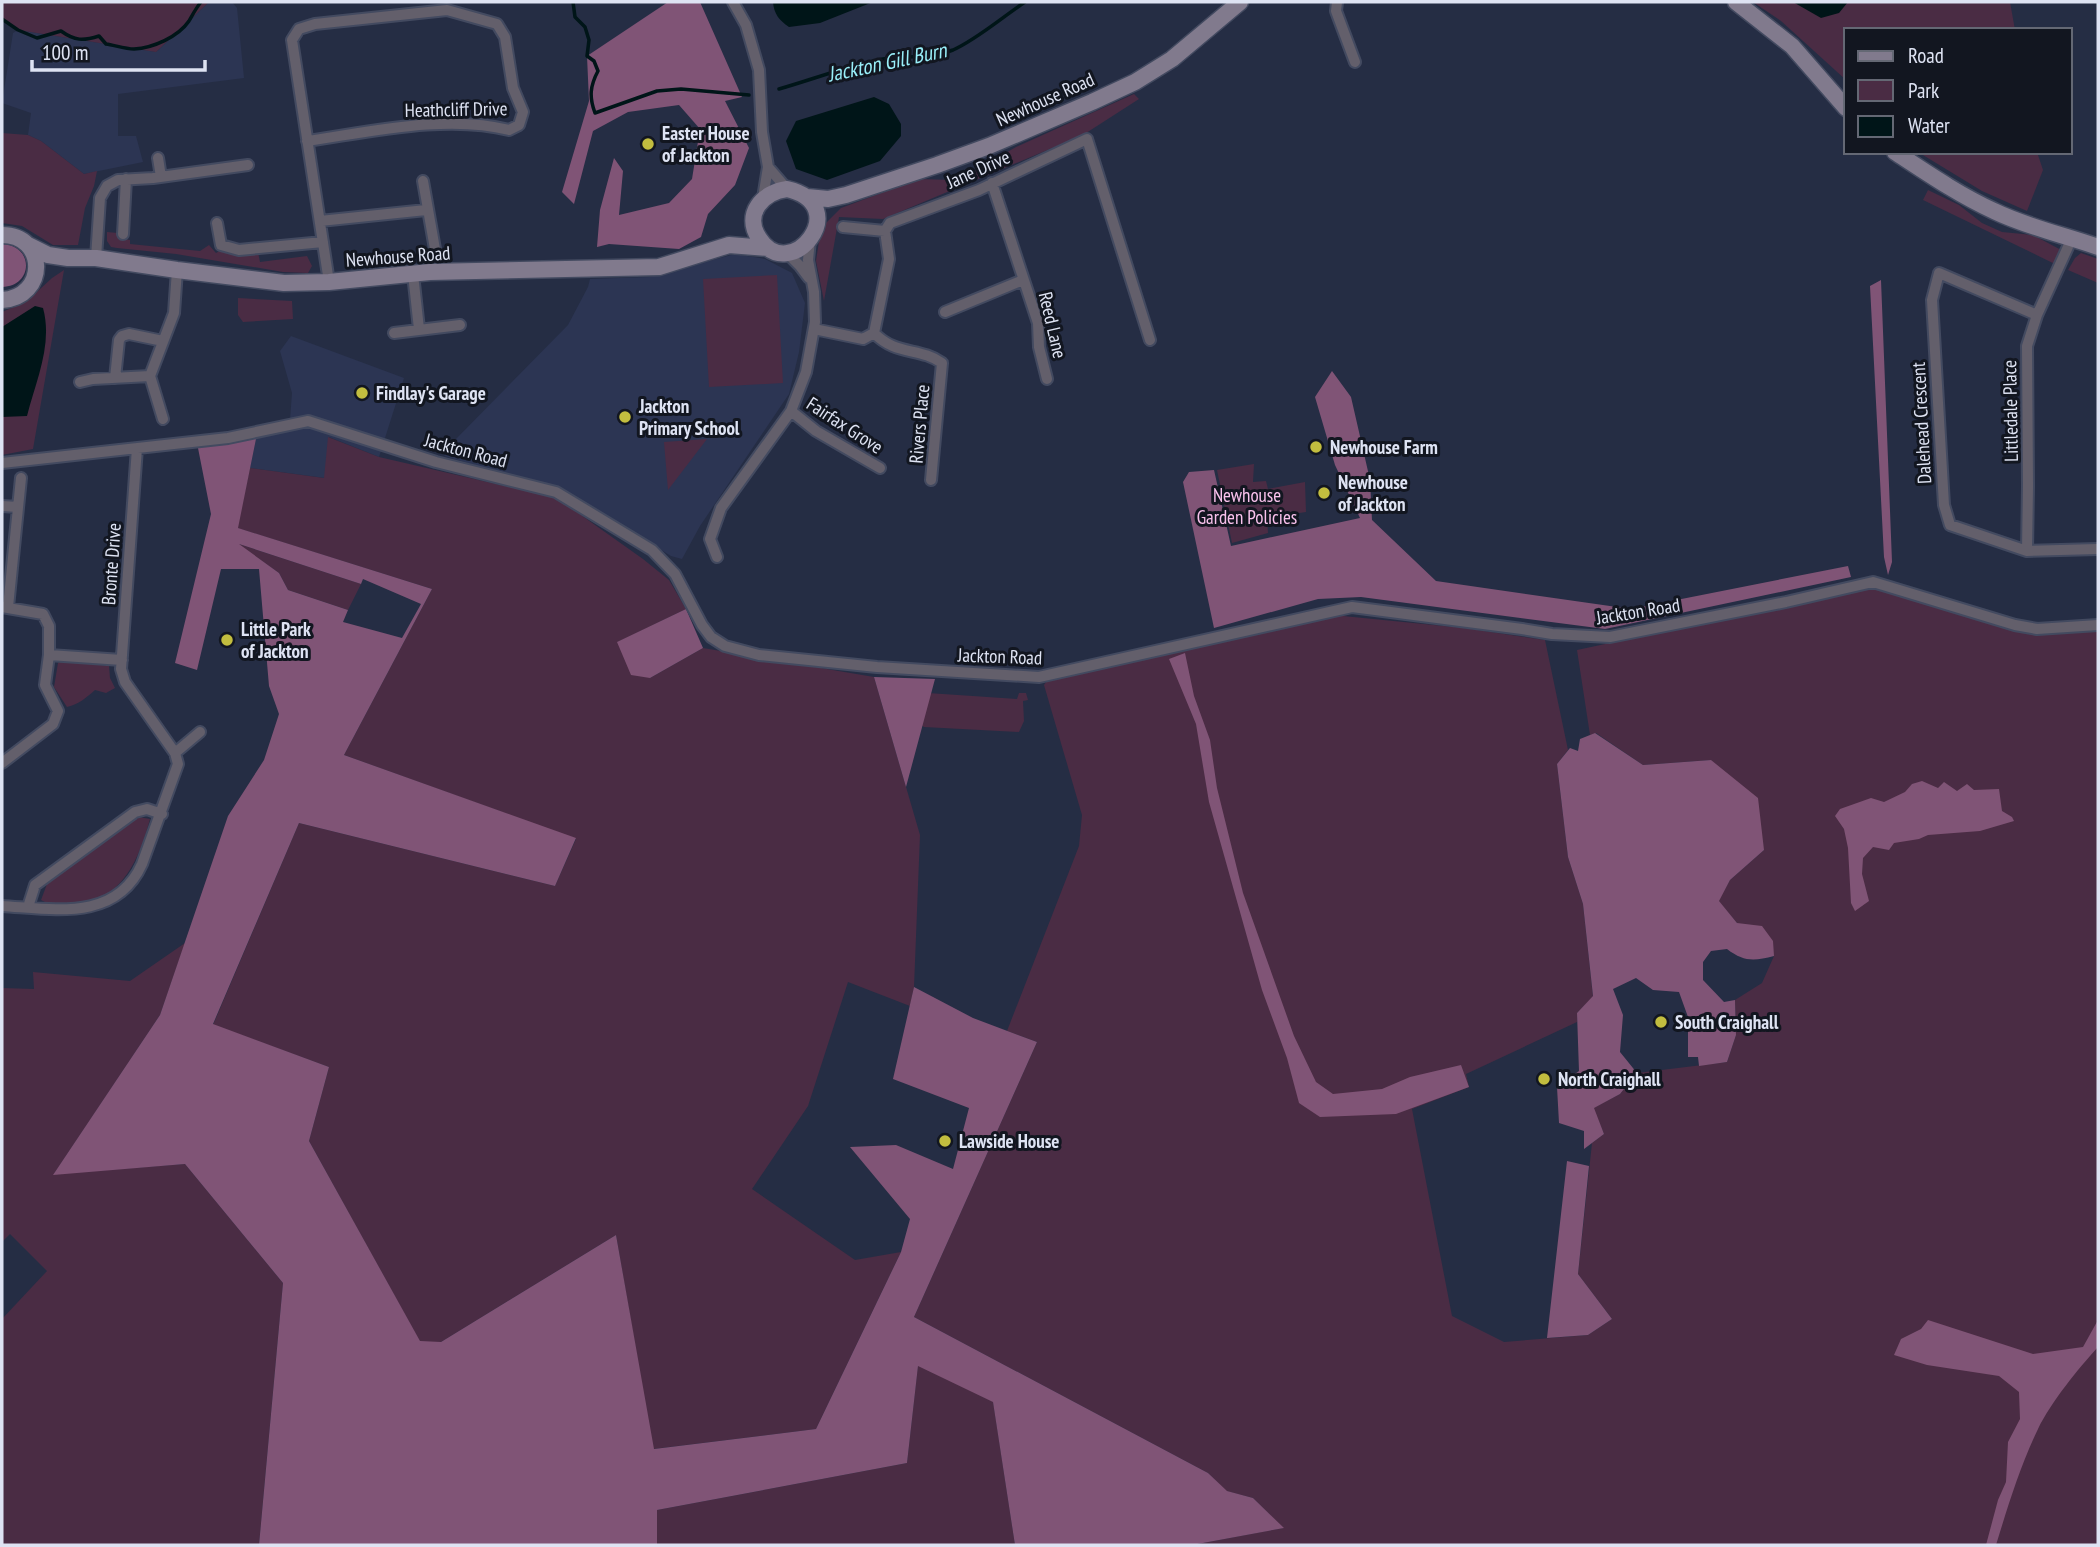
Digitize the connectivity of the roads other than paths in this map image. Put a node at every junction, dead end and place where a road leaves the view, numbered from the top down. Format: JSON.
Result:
{"nodes":[{"id":1,"x":733,"y":2,"type":"edge"},
{"id":2,"x":1240,"y":2,"type":"edge"},
{"id":3,"x":1326,"y":2,"type":"edge"},
{"id":4,"x":1736,"y":2,"type":"edge"},
{"id":5,"x":1336,"y":6,"type":"edge"},
{"id":6,"x":1354,"y":62,"type":"dead end"},
{"id":7,"x":1844,"y":106,"type":"edge"},
{"id":8,"x":307,"y":141,"type":"junction"},
{"id":9,"x":1898,"y":154,"type":"edge"},
{"id":10,"x":158,"y":158,"type":"dead end"},
{"id":11,"x":248,"y":165,"type":"dead end"},
{"id":12,"x":768,"y":167,"type":"junction"},
{"id":13,"x":161,"y":177,"type":"junction"},
{"id":14,"x":127,"y":179,"type":"junction"},
{"id":15,"x":423,"y":181,"type":"dead end"},
{"id":16,"x":992,"y":183,"type":"junction"},
{"id":17,"x":788,"y":189,"type":"junction"},
{"id":18,"x":846,"y":195,"type":"junction"},
{"id":19,"x":807,"y":197,"type":"junction"},
{"id":20,"x":763,"y":198,"type":"junction"},
{"id":21,"x":426,"y":210,"type":"junction"},
{"id":22,"x":320,"y":221,"type":"junction"},
{"id":23,"x":753,"y":222,"type":"junction"},
{"id":24,"x":817,"y":222,"type":"junction"},
{"id":25,"x":217,"y":223,"type":"dead end"},
{"id":26,"x":843,"y":227,"type":"dead end"},
{"id":27,"x":885,"y":231,"type":"junction"},
{"id":28,"x":123,"y":234,"type":"dead end"},
{"id":29,"x":2,"y":235,"type":"edge"},
{"id":30,"x":2073,"y":238,"type":"junction"},
{"id":31,"x":810,"y":240,"type":"junction"},
{"id":32,"x":323,"y":242,"type":"junction"},
{"id":33,"x":28,"y":245,"type":"junction"},
{"id":34,"x":729,"y":245,"type":"junction"},
{"id":35,"x":2098,"y":247,"type":"edge"},
{"id":36,"x":768,"y":248,"type":"junction"},
{"id":37,"x":435,"y":249,"type":"dead end"},
{"id":38,"x":786,"y":253,"type":"junction"},
{"id":39,"x":68,"y":258,"type":"junction"},
{"id":40,"x":96,"y":258,"type":"junction"},
{"id":41,"x":177,"y":270,"type":"junction"},
{"id":42,"x":413,"y":274,"type":"junction"},
{"id":43,"x":35,"y":275,"type":"junction"},
{"id":44,"x":1023,"y":280,"type":"junction"},
{"id":45,"x":810,"y":281,"type":"junction"},
{"id":46,"x":329,"y":282,"type":"junction"},
{"id":47,"x":2,"y":300,"type":"edge"},
{"id":48,"x":945,"y":312,"type":"dead end"},
{"id":49,"x":2037,"y":315,"type":"junction"},
{"id":50,"x":460,"y":325,"type":"dead end"},
{"id":51,"x":419,"y":329,"type":"junction"},
{"id":52,"x":814,"y":329,"type":"junction"},
{"id":53,"x":394,"y":333,"type":"dead end"},
{"id":54,"x":874,"y":333,"type":"junction"},
{"id":55,"x":1150,"y":340,"type":"dead end"},
{"id":56,"x":163,"y":341,"type":"junction"},
{"id":57,"x":150,"y":376,"type":"junction"},
{"id":58,"x":115,"y":377,"type":"junction"},
{"id":59,"x":1047,"y":379,"type":"dead end"},
{"id":60,"x":80,"y":383,"type":"dead end"},
{"id":61,"x":791,"y":411,"type":"junction"},
{"id":62,"x":163,"y":419,"type":"dead end"},
{"id":63,"x":137,"y":448,"type":"junction"},
{"id":64,"x":2,"y":463,"type":"edge"},
{"id":65,"x":880,"y":468,"type":"dead end"},
{"id":66,"x":21,"y":478,"type":"dead end"},
{"id":67,"x":931,"y":480,"type":"dead end"},
{"id":68,"x":2,"y":506,"type":"edge"},
{"id":69,"x":18,"y":507,"type":"junction"},
{"id":70,"x":2098,"y":549,"type":"edge"},
{"id":71,"x":2027,"y":551,"type":"junction"},
{"id":72,"x":717,"y":556,"type":"dead end"},
{"id":73,"x":5,"y":607,"type":"edge"},
{"id":74,"x":2098,"y":625,"type":"edge"},
{"id":75,"x":49,"y":655,"type":"junction"},
{"id":76,"x":122,"y":660,"type":"junction"},
{"id":77,"x":200,"y":732,"type":"dead end"},
{"id":78,"x":175,"y":753,"type":"junction"},
{"id":79,"x":2,"y":763,"type":"edge"},
{"id":80,"x":162,"y":814,"type":"junction"},
{"id":81,"x":2,"y":906,"type":"edge"},
{"id":82,"x":28,"y":908,"type":"junction"}],
"edges":[{"from":1,"to":12,"type":"street"},
{"from":2,"to":18,"type":"street","name":"Newhouse Road"},
{"from":3,"to":5,"type":"street"},
{"from":4,"to":7,"type":"street"},
{"from":5,"to":6,"type":"street"},
{"from":8,"to":8,"type":"street","name":"Heathcliff Drive"},
{"from":8,"to":22,"type":"street","name":"Heathcliff Drive"},
{"from":9,"to":30,"type":"street"},
{"from":10,"to":13,"type":"street"},
{"from":11,"to":13,"type":"street"},
{"from":12,"to":17,"type":"street"},
{"from":12,"to":20,"type":"street"},
{"from":13,"to":14,"type":"street"},
{"from":14,"to":28,"type":"street"},
{"from":14,"to":40,"type":"street"},
{"from":15,"to":21,"type":"street"},
{"from":16,"to":27,"type":"street","name":"Jane Drive"},
{"from":16,"to":44,"type":"street","name":"Reed Lane"},
{"from":16,"to":55,"type":"street","name":"Jane Drive"},
{"from":17,"to":19,"type":"street"},
{"from":17,"to":20,"type":"street"},
{"from":18,"to":19,"type":"street","name":"Newhouse Road"},
{"from":18,"to":24,"type":"street","name":"Newhouse Road"},
{"from":19,"to":24,"type":"street"},
{"from":20,"to":23,"type":"street"},
{"from":21,"to":22,"type":"street"},
{"from":21,"to":37,"type":"street"},
{"from":22,"to":32,"type":"street","name":"Heathcliff Drive"},
{"from":23,"to":34,"type":"street","name":"Newhouse Road"},
{"from":23,"to":36,"type":"street"},
{"from":24,"to":31,"type":"street"},
{"from":25,"to":32,"type":"street"},
{"from":26,"to":27,"type":"street"},
{"from":27,"to":54,"type":"street"},
{"from":29,"to":33,"type":"street","name":"Newhouse Road"},
{"from":30,"to":35,"type":"street"},
{"from":30,"to":49,"type":"street","name":"Littledale Place"},
{"from":31,"to":38,"type":"street"},
{"from":31,"to":45,"type":"street"},
{"from":32,"to":46,"type":"street","name":"Heathcliff Drive"},
{"from":33,"to":39,"type":"street","name":"Newhouse Road"},
{"from":33,"to":43,"type":"street"},
{"from":34,"to":36,"type":"street","name":"Newhouse Road"},
{"from":34,"to":42,"type":"street","name":"Newhouse Road"},
{"from":36,"to":38,"type":"street"},
{"from":38,"to":45,"type":"street"},
{"from":39,"to":40,"type":"street","name":"Newhouse Road"},
{"from":39,"to":43,"type":"street","name":"Newhouse Road"},
{"from":40,"to":41,"type":"street","name":"Newhouse Road"},
{"from":41,"to":46,"type":"street","name":"Newhouse Road"},
{"from":41,"to":56,"type":"street"},
{"from":42,"to":46,"type":"street","name":"Newhouse Road"},
{"from":42,"to":51,"type":"street"},
{"from":43,"to":47,"type":"street","name":"Newhouse Road"},
{"from":44,"to":48,"type":"street","name":"Reed Lane"},
{"from":44,"to":59,"type":"street","name":"Reed Lane"},
{"from":45,"to":52,"type":"street"},
{"from":49,"to":71,"type":"street","name":"Littledale Place"},
{"from":49,"to":71,"type":"street","name":"Dalehead Crescent"},
{"from":50,"to":51,"type":"street"},
{"from":51,"to":53,"type":"street"},
{"from":52,"to":54,"type":"street"},
{"from":52,"to":61,"type":"street"},
{"from":54,"to":67,"type":"street","name":"Rivers Place"},
{"from":56,"to":57,"type":"street"},
{"from":56,"to":58,"type":"street"},
{"from":57,"to":58,"type":"street"},
{"from":57,"to":62,"type":"street"},
{"from":58,"to":60,"type":"street"},
{"from":61,"to":65,"type":"street","name":"Fairfax Grove"},
{"from":61,"to":72,"type":"street"},
{"from":63,"to":64,"type":"street","name":"Jackton Road"},
{"from":63,"to":74,"type":"street","name":"Jackton Road"},
{"from":63,"to":76,"type":"street","name":"Bronte Drive"},
{"from":66,"to":69,"type":"street"},
{"from":68,"to":69,"type":"street"},
{"from":69,"to":73,"type":"street"},
{"from":70,"to":71,"type":"street","name":"Dalehead Crescent"},
{"from":73,"to":75,"type":"street"},
{"from":75,"to":76,"type":"street"},
{"from":75,"to":79,"type":"street"},
{"from":76,"to":78,"type":"street","name":"Bronte Drive"},
{"from":77,"to":78,"type":"street"},
{"from":78,"to":80,"type":"street"},
{"from":80,"to":82,"type":"street"},
{"from":80,"to":82,"type":"street"},
{"from":81,"to":82,"type":"street"}]}
